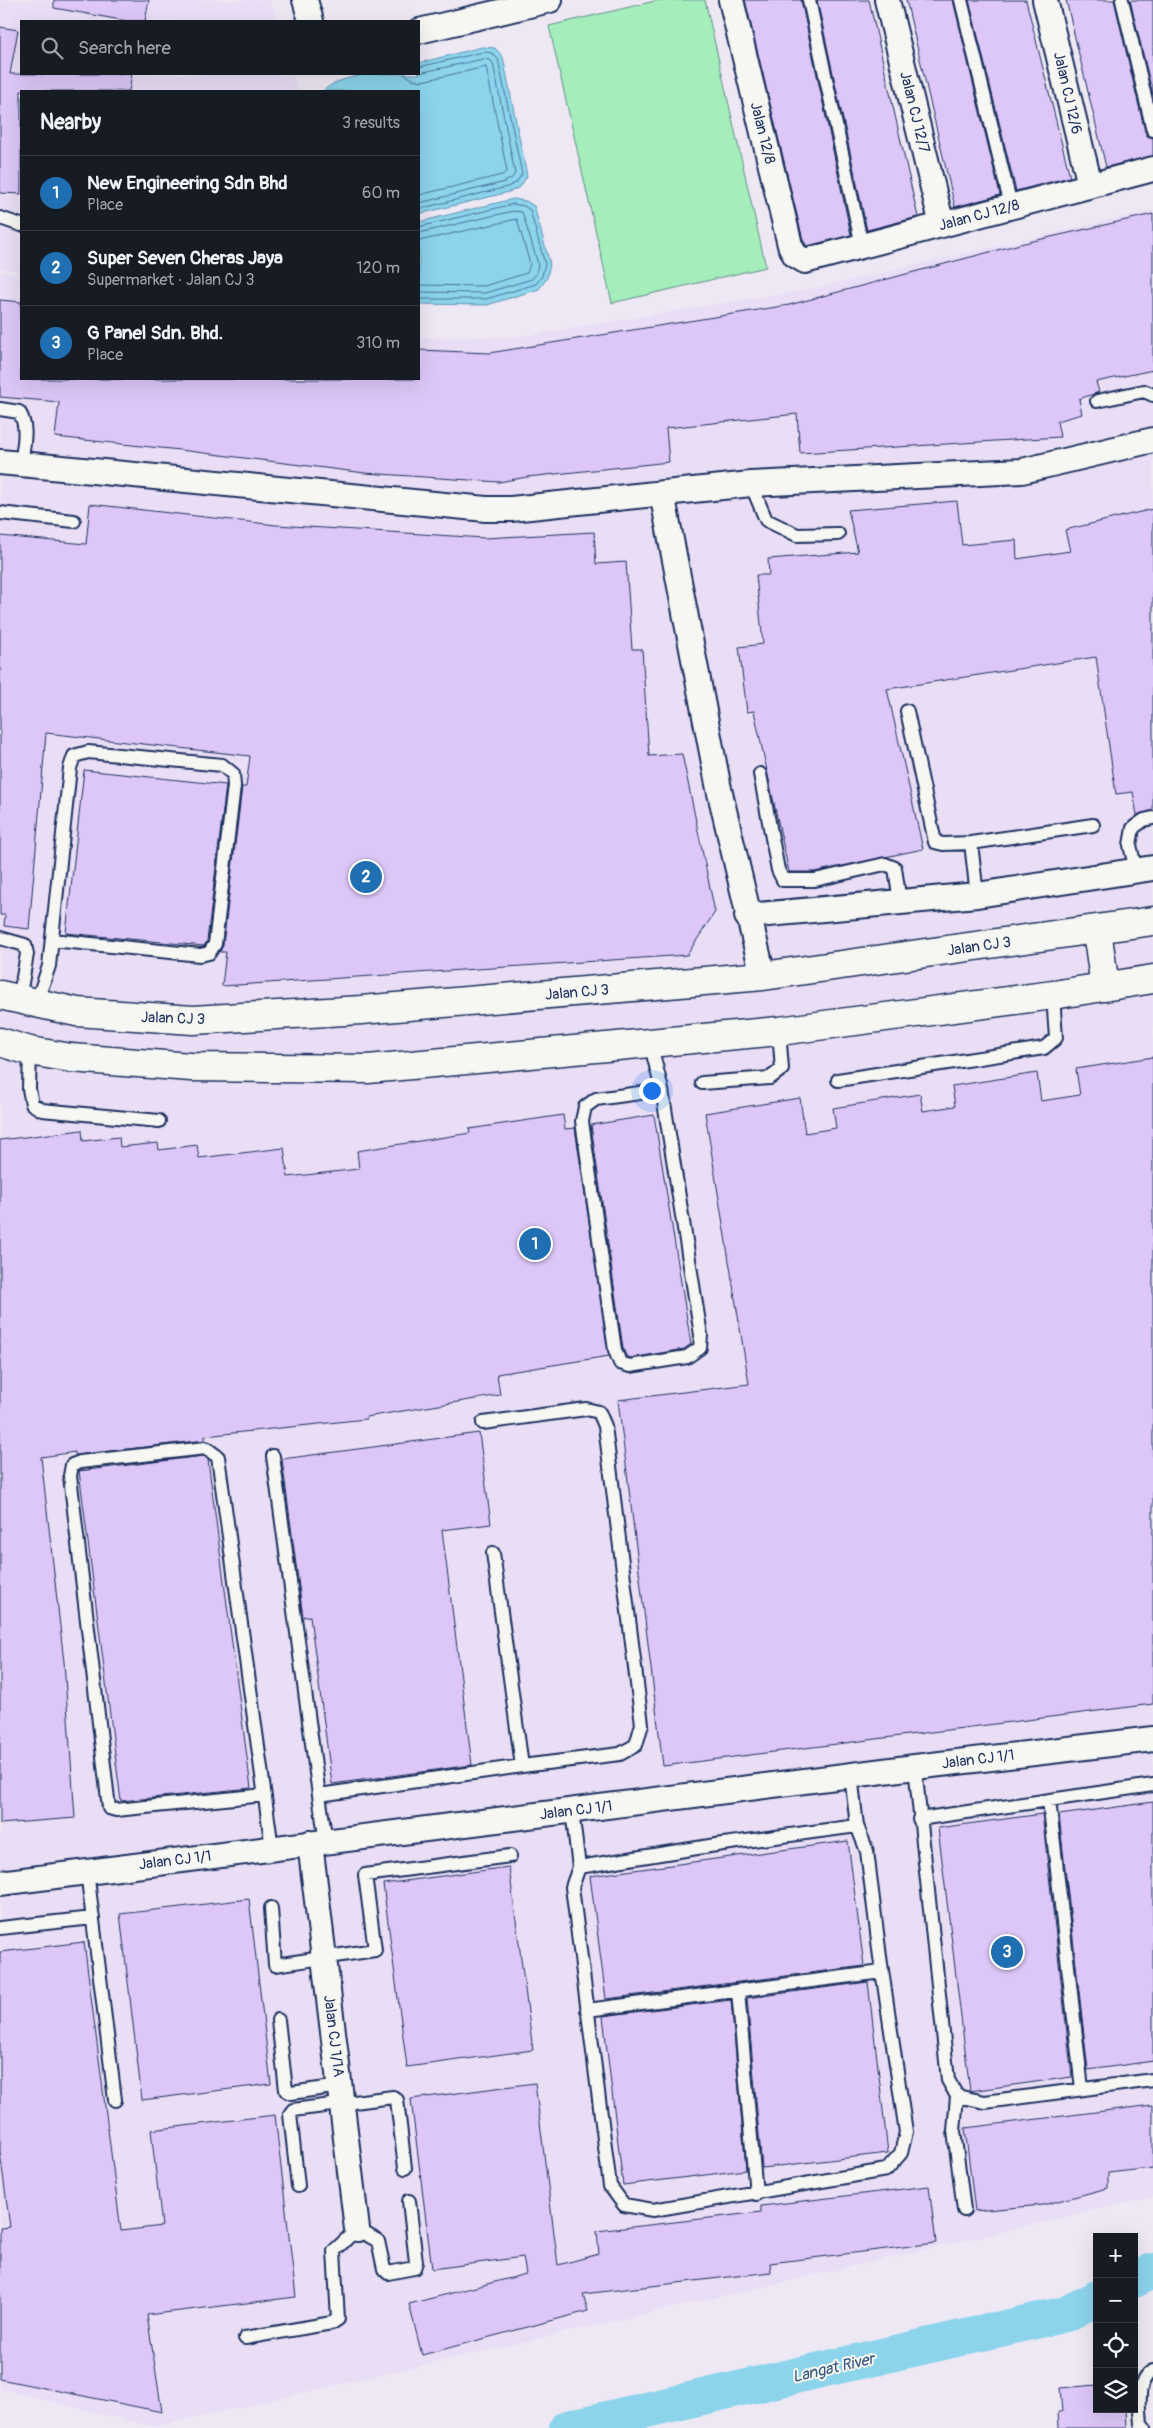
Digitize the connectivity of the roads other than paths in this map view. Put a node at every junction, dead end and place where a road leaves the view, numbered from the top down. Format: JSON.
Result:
{"nodes":[{"id":1,"x":305,"y":0,"type":"edge"},
{"id":2,"x":550,"y":0,"type":"edge"},
{"id":3,"x":731,"y":0,"type":"edge"},
{"id":4,"x":809,"y":0,"type":"edge"},
{"id":5,"x":887,"y":0,"type":"edge"},
{"id":6,"x":961,"y":0,"type":"edge"},
{"id":7,"x":1045,"y":0,"type":"edge"},
{"id":8,"x":1122,"y":0,"type":"edge"},
{"id":9,"x":311,"y":20,"type":"edge"},
{"id":10,"x":420,"y":31,"type":"edge"},
{"id":11,"x":1153,"y":130,"type":"edge"},
{"id":12,"x":1153,"y":169,"type":"edge"},
{"id":13,"x":1090,"y":185,"type":"junction"},
{"id":14,"x":1011,"y":206,"type":"junction"},
{"id":15,"x":0,"y":218,"type":"edge"},
{"id":16,"x":942,"y":224,"type":"junction"},
{"id":17,"x":20,"y":225,"type":"edge"},
{"id":18,"x":862,"y":246,"type":"junction"},
{"id":19,"x":805,"y":261,"type":"joint"},
{"id":20,"x":1153,"y":396,"type":"edge"},
{"id":21,"x":1097,"y":401,"type":"dead end"},
{"id":22,"x":0,"y":409,"type":"edge"},
{"id":23,"x":1153,"y":440,"type":"edge"},
{"id":24,"x":11,"y":463,"type":"edge"},
{"id":25,"x":751,"y":484,"type":"junction"},
{"id":26,"x":662,"y":493,"type":"junction"},
{"id":27,"x":0,"y":513,"type":"edge"},
{"id":28,"x":74,"y":521,"type":"dead end"},
{"id":29,"x":838,"y":534,"type":"dead end"},
{"id":30,"x":907,"y":711,"type":"dead end"},
{"id":31,"x":760,"y":774,"type":"dead end"},
{"id":32,"x":1153,"y":818,"type":"edge"},
{"id":33,"x":1093,"y":825,"type":"dead end"},
{"id":34,"x":970,"y":843,"type":"junction"},
{"id":35,"x":1144,"y":869,"type":"edge"},
{"id":36,"x":977,"y":896,"type":"junction"},
{"id":37,"x":900,"y":902,"type":"junction"},
{"id":38,"x":747,"y":916,"type":"junction"},
{"id":39,"x":1153,"y":921,"type":"edge"},
{"id":40,"x":1097,"y":930,"type":"junction"},
{"id":41,"x":0,"y":938,"type":"edge"},
{"id":42,"x":52,"y":940,"type":"junction"},
{"id":43,"x":763,"y":976,"type":"junction"},
{"id":44,"x":1153,"y":979,"type":"edge"},
{"id":45,"x":1105,"y":986,"type":"junction"},
{"id":46,"x":1053,"y":995,"type":"junction"},
{"id":47,"x":18,"y":1000,"type":"edge"},
{"id":48,"x":779,"y":1031,"type":"junction"},
{"id":49,"x":0,"y":1042,"type":"edge"},
{"id":50,"x":650,"y":1042,"type":"junction"},
{"id":51,"x":30,"y":1051,"type":"junction"},
{"id":52,"x":838,"y":1080,"type":"dead end"},
{"id":53,"x":702,"y":1084,"type":"dead end"},
{"id":54,"x":662,"y":1090,"type":"junction"},
{"id":55,"x":159,"y":1121,"type":"dead end"},
{"id":56,"x":483,"y":1423,"type":"dead end"},
{"id":57,"x":274,"y":1456,"type":"dead end"},
{"id":58,"x":493,"y":1553,"type":"dead end"},
{"id":59,"x":1153,"y":1738,"type":"edge"},
{"id":60,"x":522,"y":1766,"type":"junction"},
{"id":61,"x":915,"y":1766,"type":"junction"},
{"id":62,"x":851,"y":1775,"type":"junction"},
{"id":63,"x":1153,"y":1786,"type":"edge"},
{"id":64,"x":264,"y":1795,"type":"junction"},
{"id":65,"x":319,"y":1795,"type":"junction"},
{"id":66,"x":1049,"y":1800,"type":"junction"},
{"id":67,"x":572,"y":1811,"type":"junction"},
{"id":68,"x":920,"y":1819,"type":"junction"},
{"id":69,"x":857,"y":1826,"type":"junction"},
{"id":70,"x":318,"y":1842,"type":"junction"},
{"id":71,"x":272,"y":1848,"type":"junction"},
{"id":72,"x":510,"y":1856,"type":"dead end"},
{"id":73,"x":579,"y":1867,"type":"junction"},
{"id":74,"x":87,"y":1871,"type":"junction"},
{"id":75,"x":0,"y":1883,"type":"edge"},
{"id":76,"x":271,"y":1908,"type":"dead end"},
{"id":77,"x":93,"y":1918,"type":"junction"},
{"id":78,"x":0,"y":1928,"type":"edge"},
{"id":79,"x":324,"y":1957,"type":"junction"},
{"id":80,"x":882,"y":1972,"type":"junction"},
{"id":81,"x":738,"y":1991,"type":"junction"},
{"id":82,"x":587,"y":2010,"type":"junction"},
{"id":83,"x":278,"y":2020,"type":"dead end"},
{"id":84,"x":1153,"y":2080,"type":"edge"},
{"id":85,"x":1082,"y":2089,"type":"junction"},
{"id":86,"x":341,"y":2095,"type":"junction"},
{"id":87,"x":958,"y":2096,"type":"junction"},
{"id":88,"x":115,"y":2100,"type":"dead end"},
{"id":89,"x":405,"y":2168,"type":"dead end"},
{"id":90,"x":298,"y":2186,"type":"dead end"},
{"id":91,"x":756,"y":2194,"type":"junction"},
{"id":92,"x":409,"y":2201,"type":"dead end"},
{"id":93,"x":964,"y":2210,"type":"dead end"},
{"id":94,"x":358,"y":2229,"type":"junction"},
{"id":95,"x":245,"y":2338,"type":"dead end"},
{"id":96,"x":1153,"y":2371,"type":"edge"},
{"id":97,"x":1144,"y":2428,"type":"edge"}],
"edges":[{"from":1,"to":9,"type":"street"},
{"from":2,"to":10,"type":"street"},
{"from":3,"to":19,"type":"street","name":"Jalan 12/8"},
{"from":4,"to":18,"type":"lane"},
{"from":5,"to":16,"type":"street","name":"Jalan CJ 12/7"},
{"from":6,"to":14,"type":"lane"},
{"from":7,"to":13,"type":"street","name":"Jalan CJ 12/6"},
{"from":8,"to":11,"type":"lane"},
{"from":12,"to":13,"type":"street","name":"Jalan CJ 12/8"},
{"from":13,"to":14,"type":"street","name":"Jalan CJ 12/8"},
{"from":14,"to":16,"type":"street","name":"Jalan CJ 12/8"},
{"from":15,"to":17,"type":"lane"},
{"from":16,"to":18,"type":"street","name":"Jalan CJ 12/8"},
{"from":18,"to":19,"type":"street","name":"Jalan CJ 12/8"},
{"from":20,"to":21,"type":"lane"},
{"from":22,"to":24,"type":"lane"},
{"from":23,"to":25,"type":"street"},
{"from":24,"to":26,"type":"street"},
{"from":25,"to":26,"type":"street"},
{"from":25,"to":29,"type":"lane"},
{"from":26,"to":38,"type":"street"},
{"from":27,"to":28,"type":"lane"},
{"from":30,"to":34,"type":"lane"},
{"from":31,"to":37,"type":"lane"},
{"from":32,"to":35,"type":"lane"},
{"from":33,"to":34,"type":"lane"},
{"from":34,"to":36,"type":"lane"},
{"from":35,"to":36,"type":"street"},
{"from":36,"to":37,"type":"street"},
{"from":37,"to":38,"type":"street"},
{"from":38,"to":43,"type":"street"},
{"from":39,"to":40,"type":"street","name":"Jalan CJ 3"},
{"from":40,"to":43,"type":"street","name":"Jalan CJ 3"},
{"from":40,"to":45,"type":"street"},
{"from":41,"to":47,"type":"lane"},
{"from":42,"to":42,"type":"lane"},
{"from":42,"to":47,"type":"lane"},
{"from":43,"to":47,"type":"street","name":"Jalan CJ 3"},
{"from":44,"to":45,"type":"street"},
{"from":45,"to":46,"type":"street"},
{"from":46,"to":48,"type":"street"},
{"from":46,"to":52,"type":"lane"},
{"from":48,"to":50,"type":"street"},
{"from":48,"to":53,"type":"lane"},
{"from":49,"to":51,"type":"street"},
{"from":50,"to":51,"type":"street"},
{"from":50,"to":54,"type":"lane"},
{"from":51,"to":55,"type":"lane"},
{"from":54,"to":54,"type":"lane"},
{"from":56,"to":60,"type":"lane"},
{"from":57,"to":65,"type":"lane"},
{"from":58,"to":60,"type":"lane"},
{"from":59,"to":61,"type":"street","name":"Jalan CJ 1/1"},
{"from":60,"to":65,"type":"lane"},
{"from":61,"to":62,"type":"street","name":"Jalan CJ 1/1"},
{"from":61,"to":68,"type":"lane"},
{"from":62,"to":67,"type":"street","name":"Jalan CJ 1/1"},
{"from":62,"to":69,"type":"lane"},
{"from":63,"to":66,"type":"lane"},
{"from":64,"to":64,"type":"lane"},
{"from":64,"to":71,"type":"lane"},
{"from":65,"to":70,"type":"lane"},
{"from":66,"to":68,"type":"lane"},
{"from":66,"to":85,"type":"lane"},
{"from":67,"to":70,"type":"street","name":"Jalan CJ 1/1"},
{"from":67,"to":73,"type":"lane"},
{"from":68,"to":87,"type":"lane"},
{"from":69,"to":73,"type":"lane"},
{"from":69,"to":80,"type":"lane"},
{"from":70,"to":71,"type":"street","name":"Jalan CJ 1/1"},
{"from":70,"to":79,"type":"street","name":"Jalan CJ 1/1A"},
{"from":71,"to":74,"type":"street","name":"Jalan CJ 1/1"},
{"from":72,"to":79,"type":"lane"},
{"from":73,"to":82,"type":"lane"},
{"from":74,"to":75,"type":"street","name":"Jalan CJ 1/1"},
{"from":74,"to":77,"type":"lane"},
{"from":76,"to":79,"type":"lane"},
{"from":77,"to":78,"type":"lane"},
{"from":77,"to":88,"type":"lane"},
{"from":79,"to":86,"type":"street","name":"Jalan CJ 1/1A"},
{"from":80,"to":81,"type":"lane"},
{"from":80,"to":91,"type":"lane"},
{"from":81,"to":82,"type":"lane"},
{"from":81,"to":91,"type":"lane"},
{"from":82,"to":91,"type":"lane"},
{"from":83,"to":86,"type":"lane"},
{"from":84,"to":85,"type":"lane"},
{"from":85,"to":87,"type":"lane"},
{"from":86,"to":89,"type":"lane"},
{"from":86,"to":90,"type":"lane"},
{"from":86,"to":94,"type":"street","name":"Jalan CJ 1/1A"},
{"from":87,"to":93,"type":"lane"},
{"from":92,"to":94,"type":"lane"},
{"from":94,"to":95,"type":"lane"},
{"from":96,"to":97,"type":"lane"}]}
